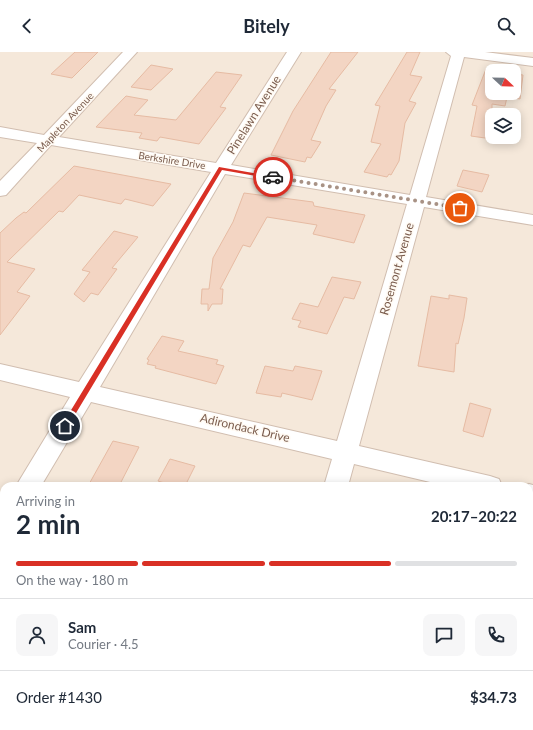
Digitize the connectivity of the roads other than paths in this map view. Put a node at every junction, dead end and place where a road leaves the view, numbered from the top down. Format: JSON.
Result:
{"nodes":[{"id":1,"x":130,"y":52,"type":"edge"},
{"id":2,"x":294,"y":52,"type":"edge"},
{"id":3,"x":457,"y":52,"type":"edge"},
{"id":4,"x":533,"y":62,"type":"edge"},
{"id":5,"x":0,"y":132,"type":"edge"},
{"id":6,"x":48,"y":140,"type":"junction"},
{"id":7,"x":221,"y":168,"type":"junction"},
{"id":8,"x":0,"y":191,"type":"edge"},
{"id":9,"x":416,"y":201,"type":"junction"},
{"id":10,"x":533,"y":220,"type":"edge"},
{"id":11,"x":0,"y":372,"type":"edge"},
{"id":12,"x":87,"y":391,"type":"junction"},
{"id":13,"x":345,"y":452,"type":"junction"},
{"id":14,"x":30,"y":482,"type":"edge"},
{"id":15,"x":337,"y":482,"type":"edge"},
{"id":16,"x":473,"y":482,"type":"edge"}],
"edges":[{"from":1,"to":6,"type":"street","name":"Mapleton Avenue"},
{"from":2,"to":7,"type":"street","name":"Pinelawn Avenue"},
{"from":3,"to":4,"type":"street"},
{"from":3,"to":9,"type":"street","name":"Rosemont Avenue"},
{"from":5,"to":6,"type":"street","name":"Berkshire Drive"},
{"from":6,"to":7,"type":"street","name":"Berkshire Drive"},
{"from":6,"to":8,"type":"street","name":"Mapleton Avenue"},
{"from":7,"to":9,"type":"street","name":"Berkshire Drive"},
{"from":7,"to":12,"type":"street","name":"Pinelawn Avenue"},
{"from":9,"to":10,"type":"street","name":"Berkshire Drive"},
{"from":9,"to":13,"type":"street","name":"Rosemont Avenue"},
{"from":11,"to":12,"type":"street","name":"Adirondack Drive"},
{"from":12,"to":13,"type":"street","name":"Adirondack Drive"},
{"from":12,"to":14,"type":"street","name":"Pinelawn Avenue"},
{"from":13,"to":15,"type":"street","name":"Rosemont Avenue"},
{"from":13,"to":16,"type":"street","name":"Adirondack Drive"}]}
